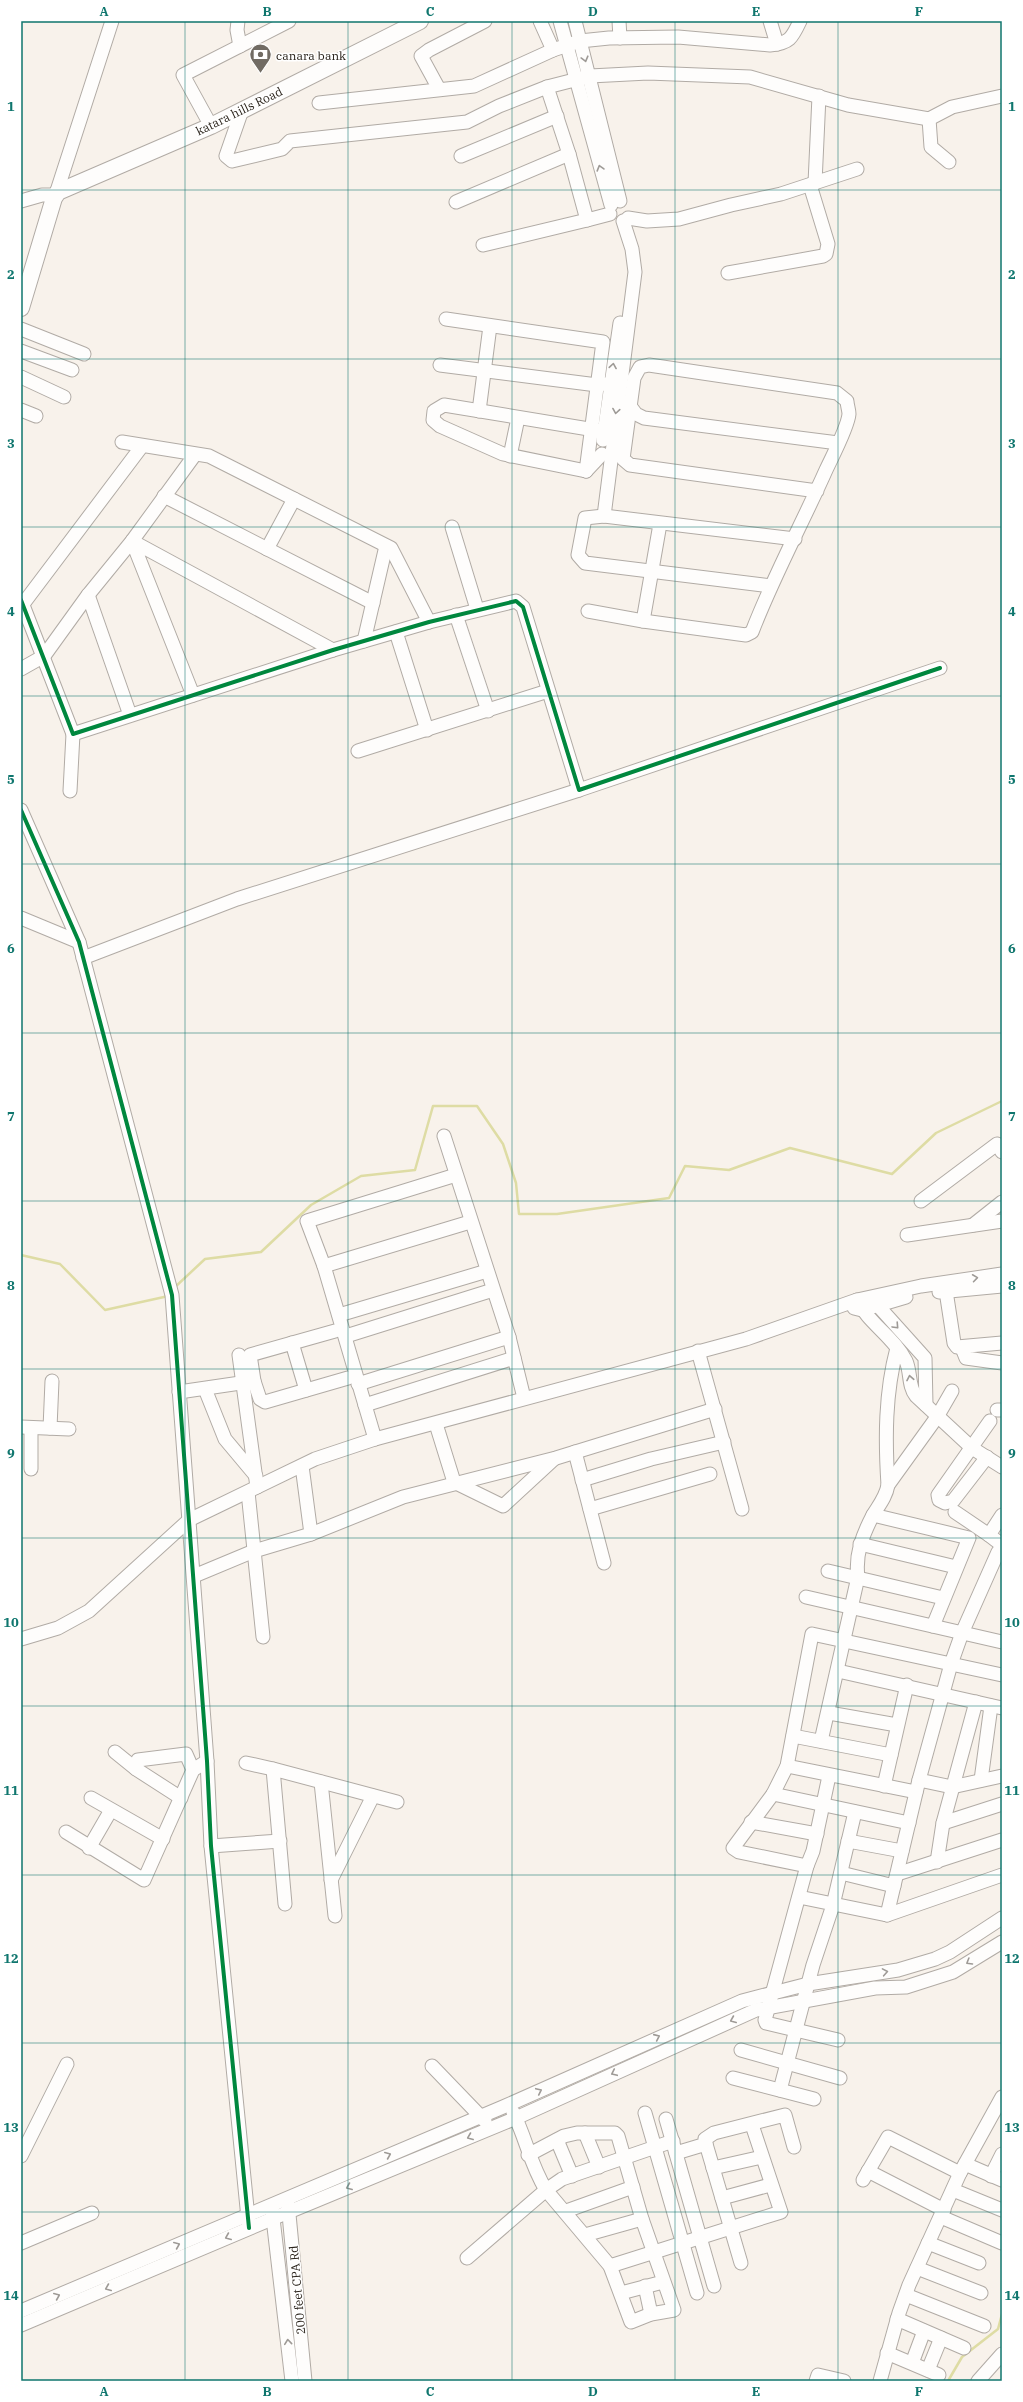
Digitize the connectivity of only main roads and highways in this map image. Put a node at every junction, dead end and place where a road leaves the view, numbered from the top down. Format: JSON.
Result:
{"nodes":[{"id":1,"x":420,"y":21,"type":"edge"},
{"id":2,"x":404,"y":25,"type":"edge"},
{"id":3,"x":21,"y":308,"type":"edge"}],
"edges":[{"from":1,"to":2,"type":"main road","name":"katara hills Road"},
{"from":2,"to":3,"type":"main road","name":"katara hills Road"}]}
